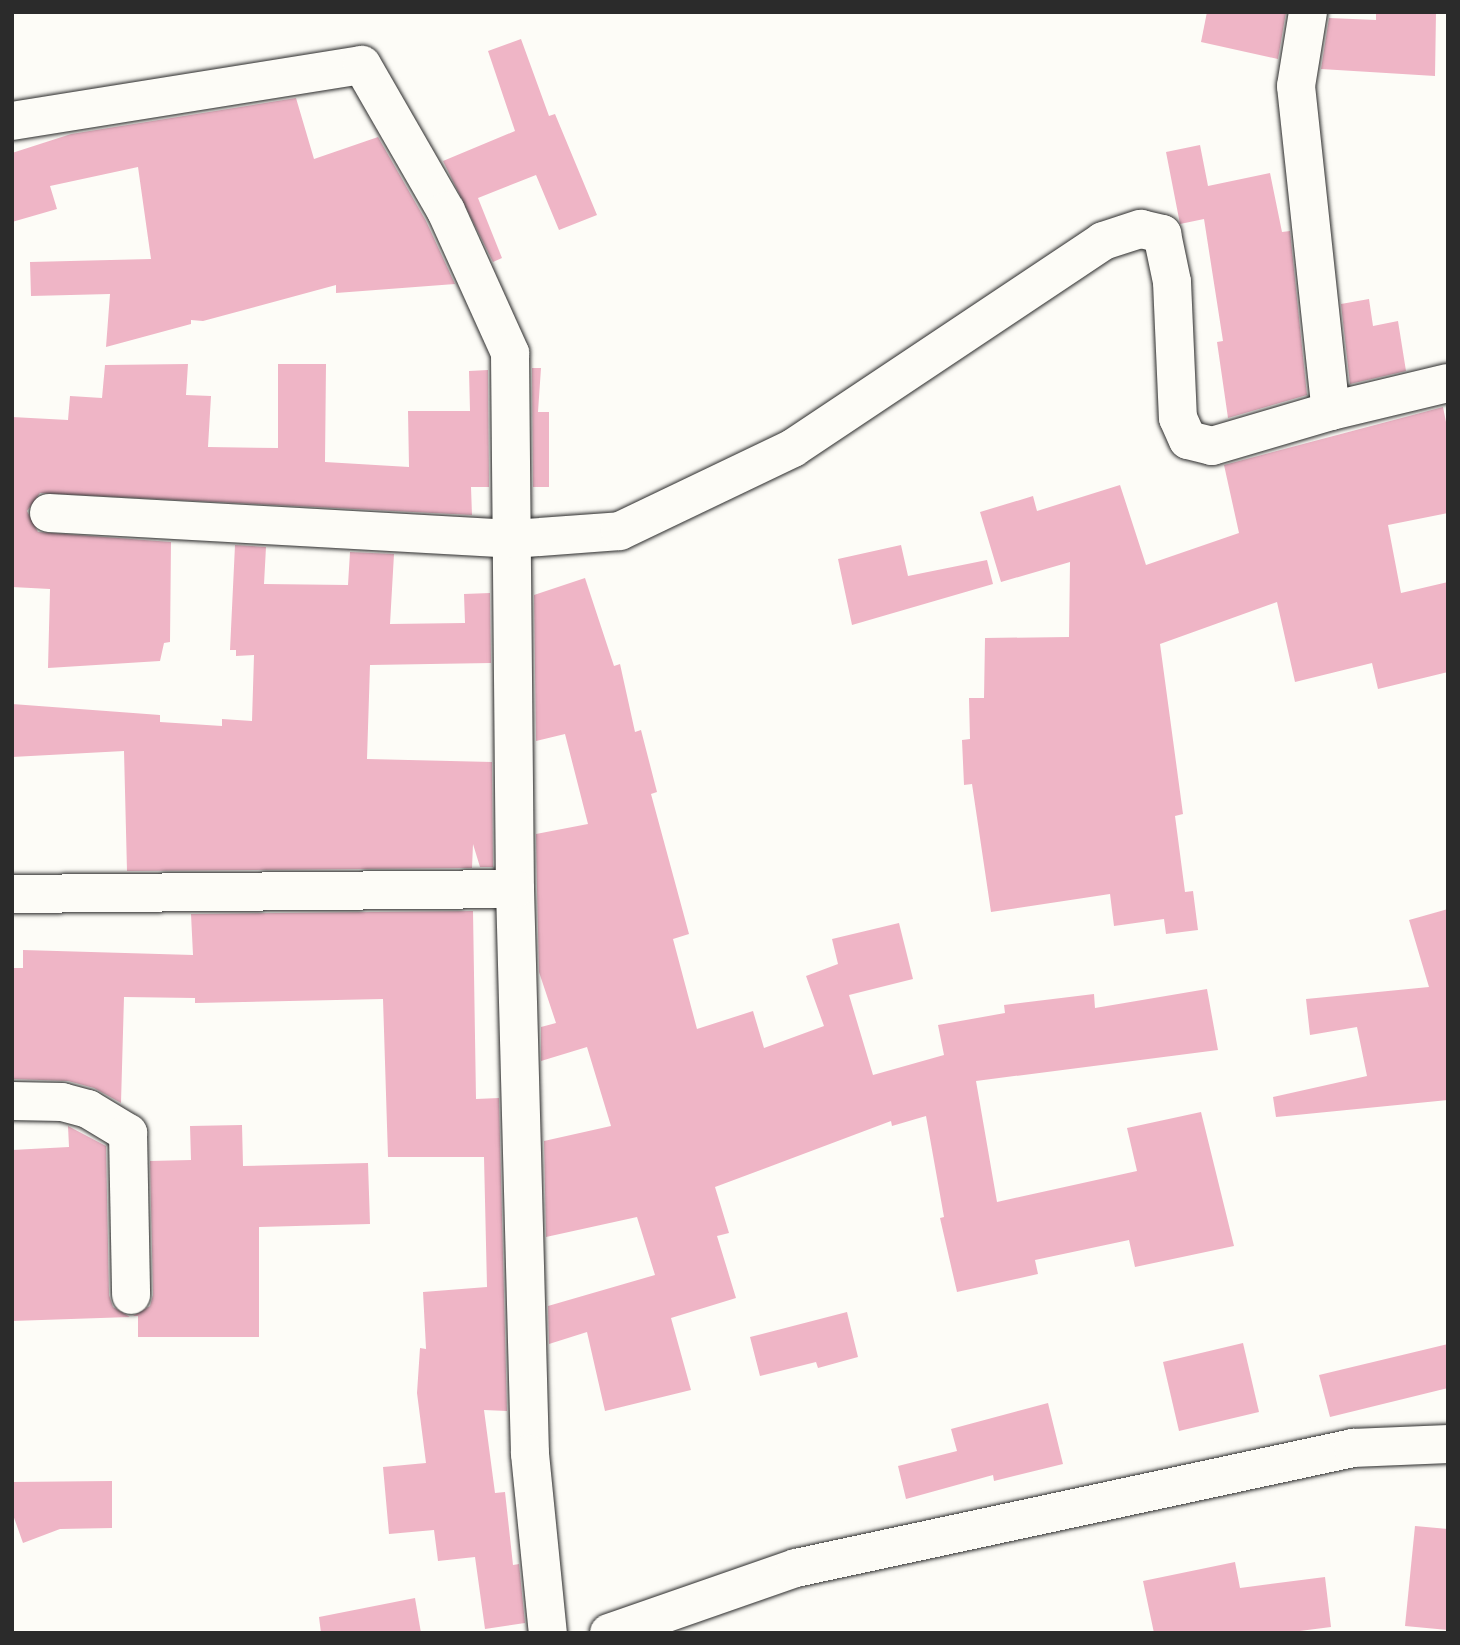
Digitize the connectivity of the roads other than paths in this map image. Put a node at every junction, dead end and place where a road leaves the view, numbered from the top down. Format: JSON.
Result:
{"nodes":[{"id":1,"x":1308,"y":12,"type":"edge"},
{"id":2,"x":12,"y":121,"type":"edge"},
{"id":3,"x":1448,"y":383,"type":"edge"},
{"id":4,"x":1331,"y":411,"type":"junction"},
{"id":5,"x":49,"y":513,"type":"dead end"},
{"id":6,"x":512,"y":539,"type":"junction"},
{"id":7,"x":515,"y":889,"type":"junction"},
{"id":8,"x":12,"y":894,"type":"edge"},
{"id":9,"x":12,"y":1101,"type":"edge"},
{"id":10,"x":131,"y":1295,"type":"dead end"},
{"id":11,"x":1448,"y":1444,"type":"edge"},
{"id":12,"x":548,"y":1633,"type":"edge"},
{"id":13,"x":609,"y":1633,"type":"edge"}],
"edges":[{"from":1,"to":4,"type":"street"},
{"from":2,"to":6,"type":"street"},
{"from":3,"to":4,"type":"street"},
{"from":4,"to":6,"type":"street"},
{"from":5,"to":6,"type":"street"},
{"from":6,"to":7,"type":"street"},
{"from":7,"to":8,"type":"street"},
{"from":7,"to":12,"type":"street"},
{"from":9,"to":10,"type":"street"},
{"from":11,"to":13,"type":"street"}]}
